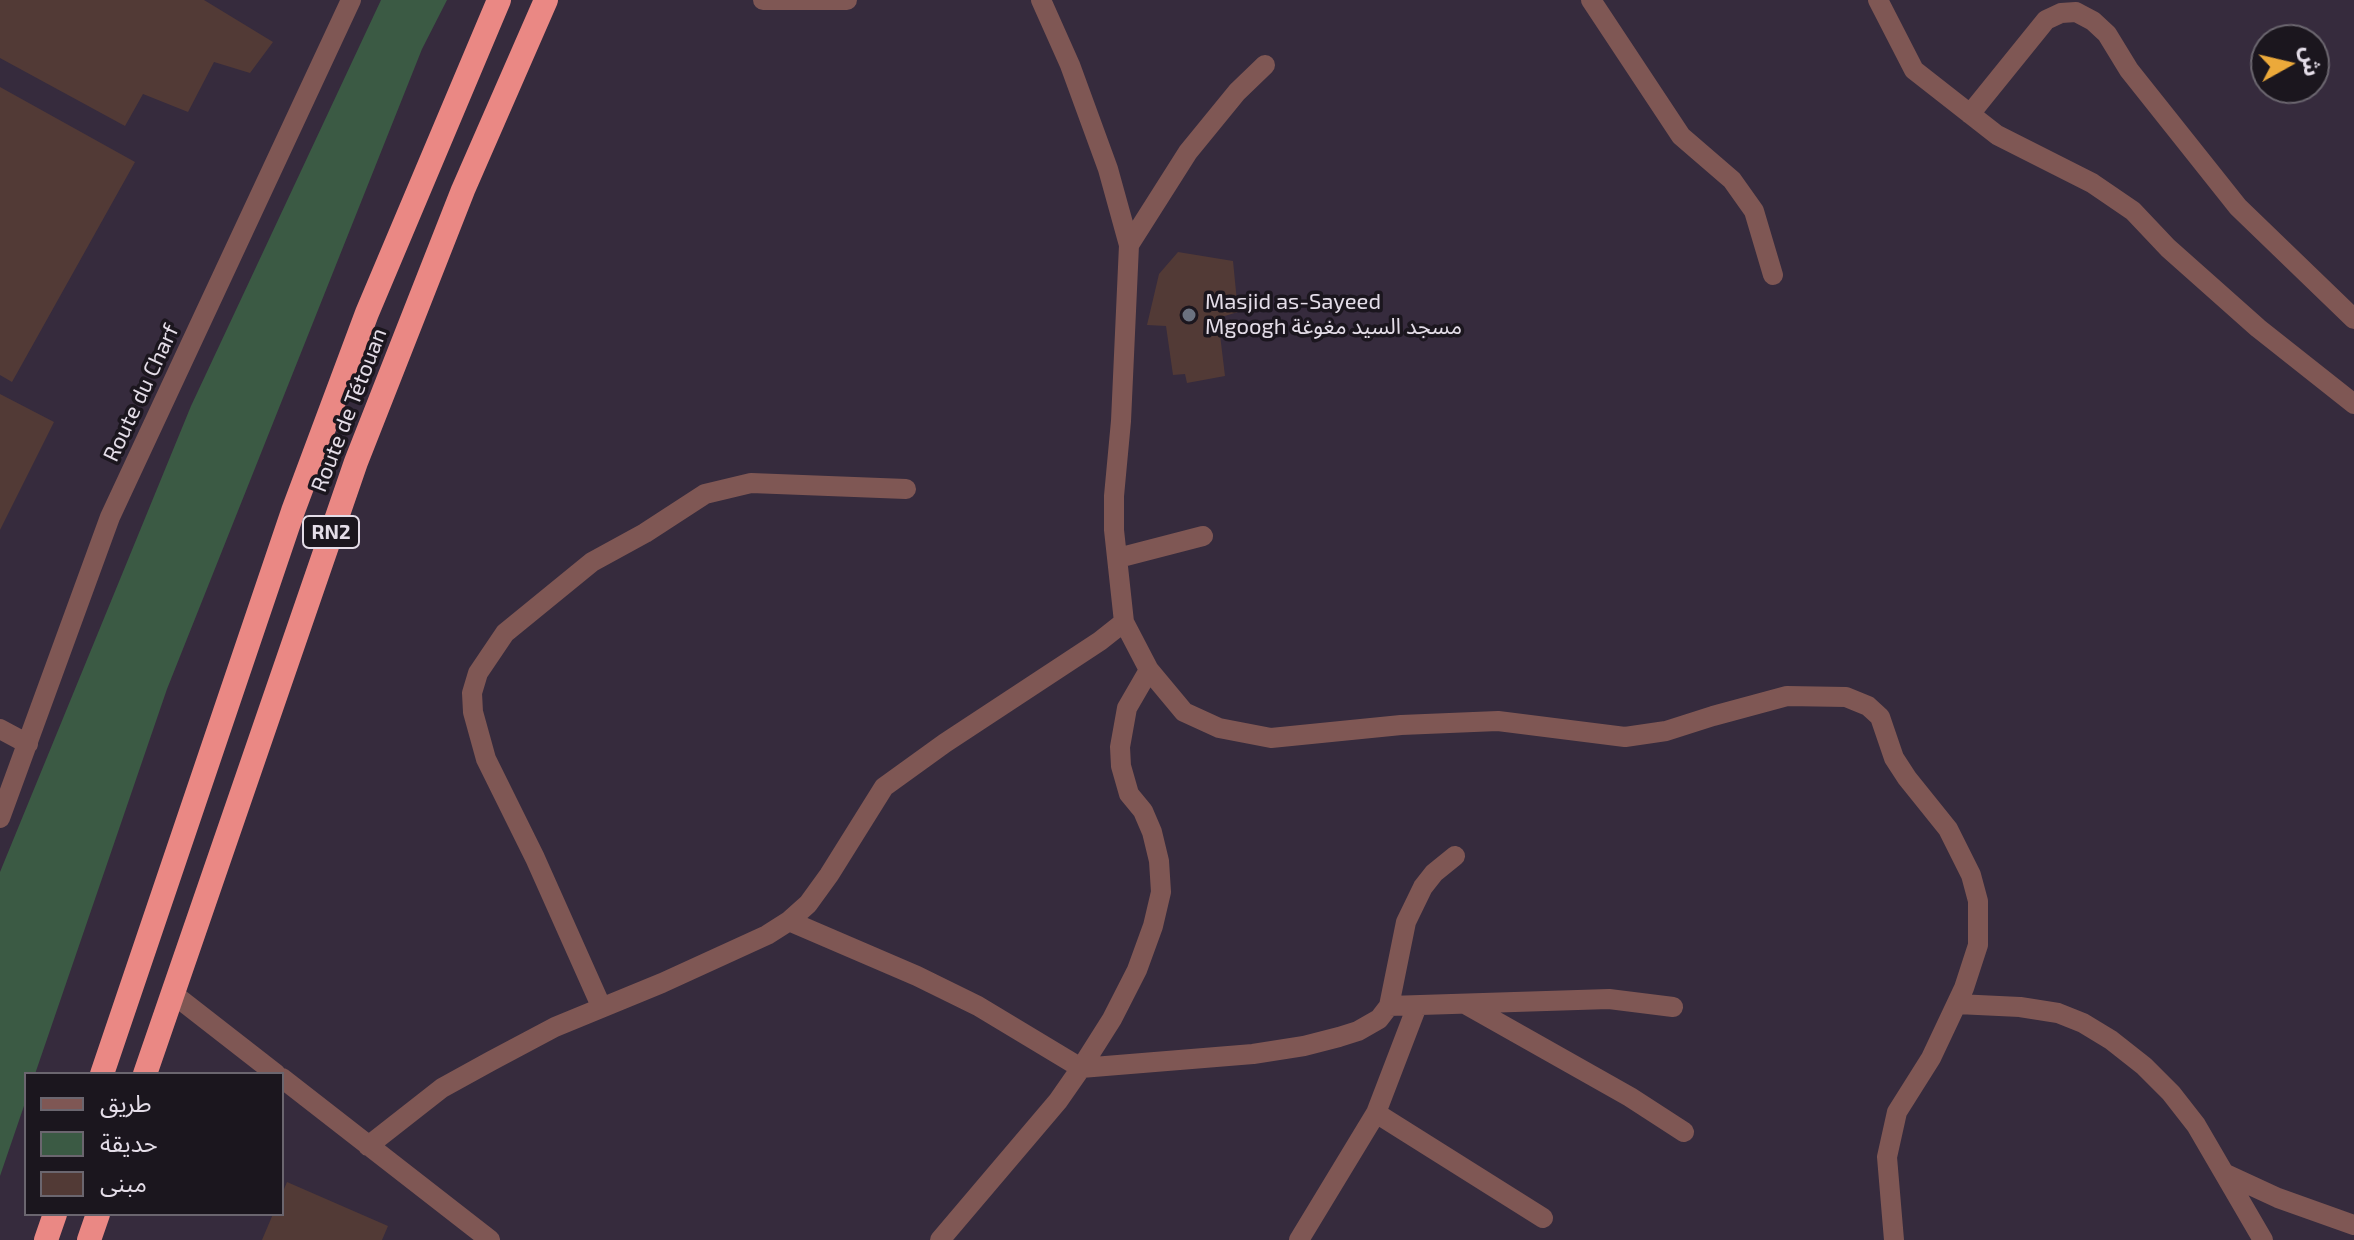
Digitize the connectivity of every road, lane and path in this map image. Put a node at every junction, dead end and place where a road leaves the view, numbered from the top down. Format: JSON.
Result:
{"nodes":[{"id":1,"x":351,"y":0,"type":"edge"},
{"id":2,"x":499,"y":0,"type":"edge"},
{"id":3,"x":546,"y":0,"type":"edge"},
{"id":4,"x":763,"y":0,"type":"edge"},
{"id":5,"x":847,"y":0,"type":"edge"},
{"id":6,"x":1041,"y":0,"type":"edge"},
{"id":7,"x":1591,"y":0,"type":"edge"},
{"id":8,"x":1878,"y":0,"type":"edge"},
{"id":9,"x":1265,"y":65,"type":"dead end"},
{"id":10,"x":1970,"y":114,"type":"junction"},
{"id":11,"x":1129,"y":245,"type":"junction"},
{"id":12,"x":1773,"y":275,"type":"dead end"},
{"id":13,"x":2354,"y":319,"type":"edge"},
{"id":14,"x":2354,"y":404,"type":"edge"},
{"id":15,"x":906,"y":489,"type":"dead end"},
{"id":16,"x":1203,"y":536,"type":"dead end"},
{"id":17,"x":1118,"y":558,"type":"junction"},
{"id":18,"x":1124,"y":622,"type":"junction"},
{"id":19,"x":1149,"y":670,"type":"junction"},
{"id":20,"x":0,"y":729,"type":"edge"},
{"id":21,"x":28,"y":744,"type":"junction"},
{"id":22,"x":0,"y":818,"type":"edge"},
{"id":23,"x":1455,"y":856,"type":"dead end"},
{"id":24,"x":789,"y":921,"type":"junction"},
{"id":25,"x":172,"y":993,"type":"junction"},
{"id":26,"x":1957,"y":1004,"type":"junction"},
{"id":27,"x":1467,"y":1005,"type":"junction"},
{"id":28,"x":601,"y":1006,"type":"junction"},
{"id":29,"x":1389,"y":1006,"type":"junction"},
{"id":30,"x":1417,"y":1006,"type":"junction"},
{"id":31,"x":1673,"y":1007,"type":"dead end"},
{"id":32,"x":1081,"y":1068,"type":"junction"},
{"id":33,"x":103,"y":1072,"type":"edge"},
{"id":34,"x":146,"y":1072,"type":"edge"},
{"id":35,"x":273,"y":1072,"type":"edge"},
{"id":36,"x":284,"y":1080,"type":"edge"},
{"id":37,"x":1376,"y":1113,"type":"junction"},
{"id":38,"x":1684,"y":1132,"type":"dead end"},
{"id":39,"x":368,"y":1146,"type":"junction"},
{"id":40,"x":2226,"y":1174,"type":"junction"},
{"id":41,"x":54,"y":1216,"type":"edge"},
{"id":42,"x":97,"y":1216,"type":"edge"},
{"id":43,"x":1543,"y":1218,"type":"dead end"},
{"id":44,"x":2354,"y":1225,"type":"edge"},
{"id":45,"x":46,"y":1240,"type":"edge"},
{"id":46,"x":89,"y":1240,"type":"edge"},
{"id":47,"x":490,"y":1240,"type":"edge"},
{"id":48,"x":940,"y":1240,"type":"edge"},
{"id":49,"x":1299,"y":1240,"type":"edge"},
{"id":50,"x":1894,"y":1240,"type":"edge"},
{"id":51,"x":2263,"y":1240,"type":"edge"}],
"edges":[{"from":1,"to":21,"type":"street","name":"Route du Charf"},
{"from":2,"to":33,"type":"highway","name":"Route de Tétouan","number":"RN2"},
{"from":3,"to":25,"type":"highway","name":"Route de Tétouan","number":"RN2"},
{"from":4,"to":5,"type":"street"},
{"from":6,"to":11,"type":"street"},
{"from":7,"to":12,"type":"street"},
{"from":8,"to":10,"type":"street"},
{"from":9,"to":11,"type":"street"},
{"from":10,"to":13,"type":"street"},
{"from":10,"to":14,"type":"street"},
{"from":11,"to":17,"type":"street"},
{"from":15,"to":28,"type":"street"},
{"from":16,"to":17,"type":"street"},
{"from":17,"to":18,"type":"street"},
{"from":18,"to":19,"type":"street"},
{"from":18,"to":24,"type":"street"},
{"from":19,"to":26,"type":"street"},
{"from":19,"to":32,"type":"street"},
{"from":20,"to":21,"type":"street"},
{"from":21,"to":22,"type":"street","name":"Route du Charf"},
{"from":23,"to":29,"type":"street"},
{"from":24,"to":28,"type":"street"},
{"from":24,"to":32,"type":"street"},
{"from":25,"to":34,"type":"highway","name":"Route de Tétouan","number":"RN2"},
{"from":25,"to":35,"type":"street"},
{"from":26,"to":40,"type":"street"},
{"from":26,"to":50,"type":"street"},
{"from":27,"to":30,"type":"street"},
{"from":27,"to":31,"type":"street"},
{"from":27,"to":38,"type":"street"},
{"from":28,"to":39,"type":"street"},
{"from":29,"to":30,"type":"street"},
{"from":29,"to":32,"type":"street"},
{"from":30,"to":37,"type":"street"},
{"from":32,"to":48,"type":"street"},
{"from":36,"to":39,"type":"street"},
{"from":37,"to":43,"type":"street"},
{"from":37,"to":49,"type":"street"},
{"from":39,"to":47,"type":"street"},
{"from":40,"to":44,"type":"street"},
{"from":40,"to":51,"type":"street"},
{"from":41,"to":45,"type":"highway"},
{"from":42,"to":46,"type":"highway"}]}
